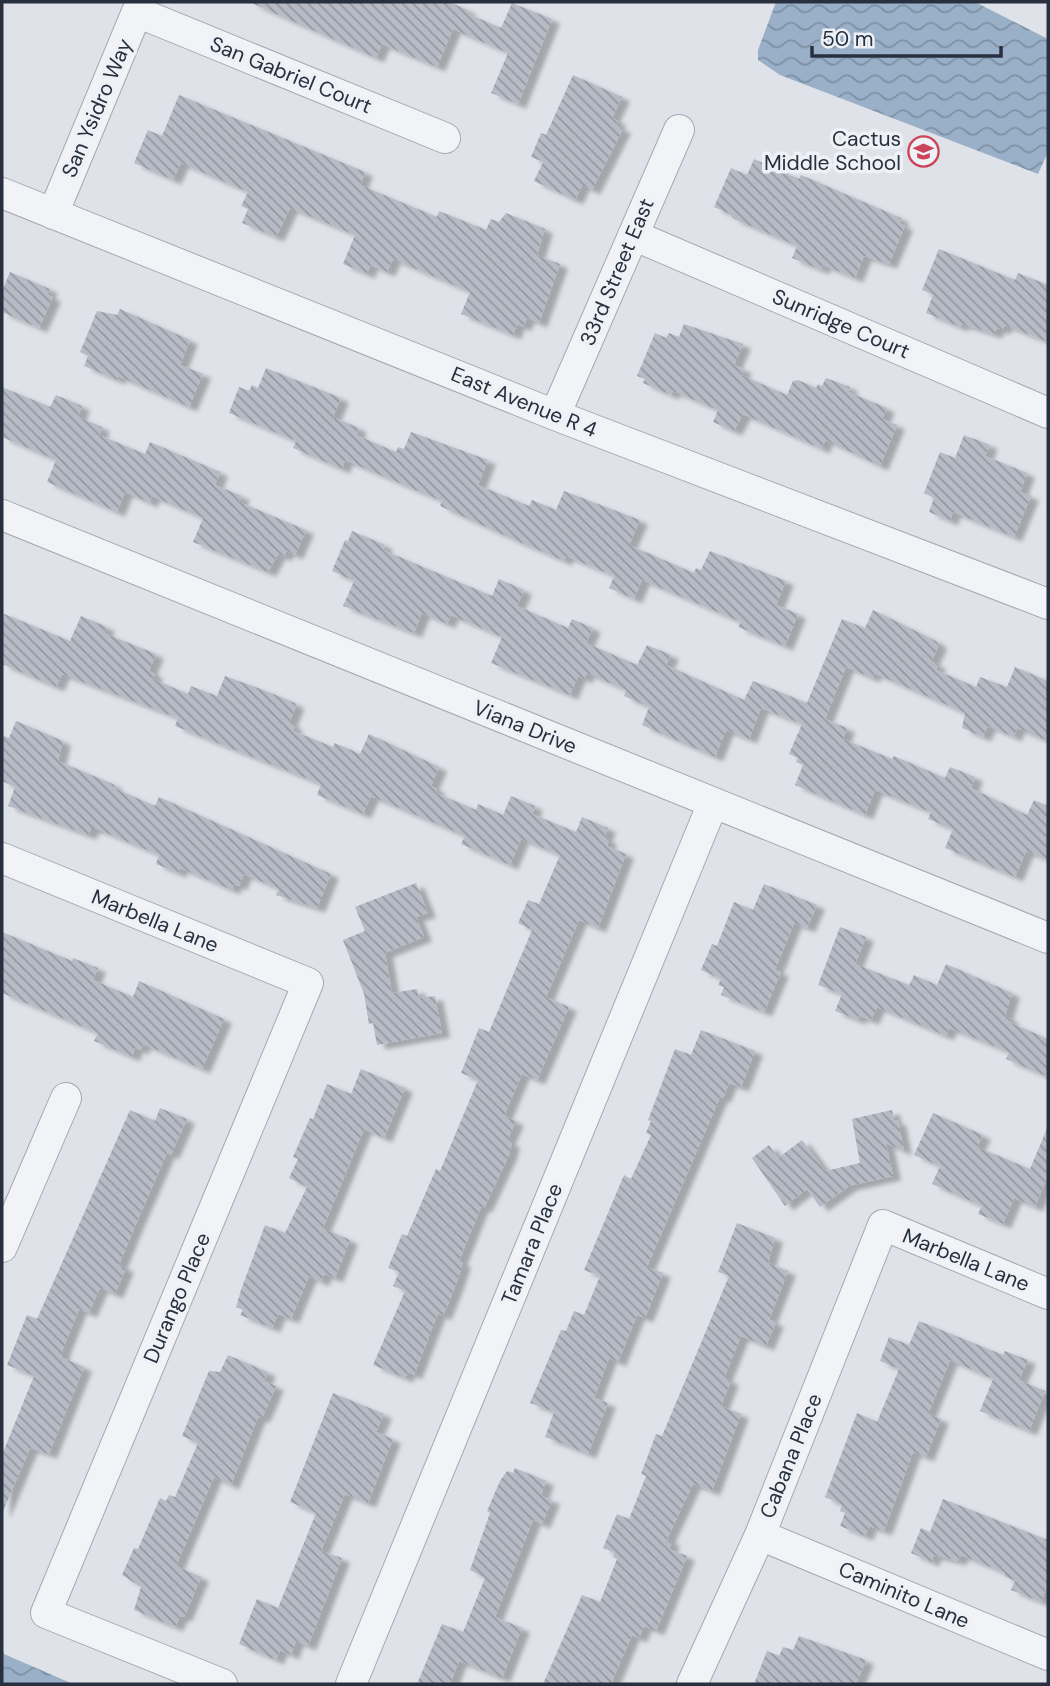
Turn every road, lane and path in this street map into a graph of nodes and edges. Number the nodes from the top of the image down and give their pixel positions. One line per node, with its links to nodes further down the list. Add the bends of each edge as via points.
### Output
1 (139, 7): 3 (street, San Gabriel Court); 5 (street, San Ysidro Way)
2 (679, 130): 6 (street, 33rd Street East)
3 (445, 138)
4 (2, 192): 5 (street, East Avenue R 4)
5 (52, 214): 8 (street, East Avenue R 4)
6 (633, 235): 7 (street, Sunridge Court); 8 (street, 33rd Street East)
7 (1048, 413)
8 (555, 415): 10 (street, East Avenue R 4)
9 (2, 515): 11 (street, Viana Drive)
10 (1048, 604)
11 (713, 803): 13 (street, Viana Drive); 22 (street, Tamara Place)
12 (2, 858): 14 (street, Marbella Lane)
13 (1048, 938)
14 (308, 983): 21 (street, Durango Place, via 47,1613)
15 (65, 1098): 17 (street)
16 (883, 1226): 18 (street, Marbella Lane); 19 (street, Cabana Place)
17 (2, 1247)
18 (1048, 1294)
19 (760, 1535): 20 (street, Caminito Lane); 23 (street, Cabana Place)
20 (1048, 1655)
21 (222, 1684)
22 (351, 1684)
23 (692, 1684)

